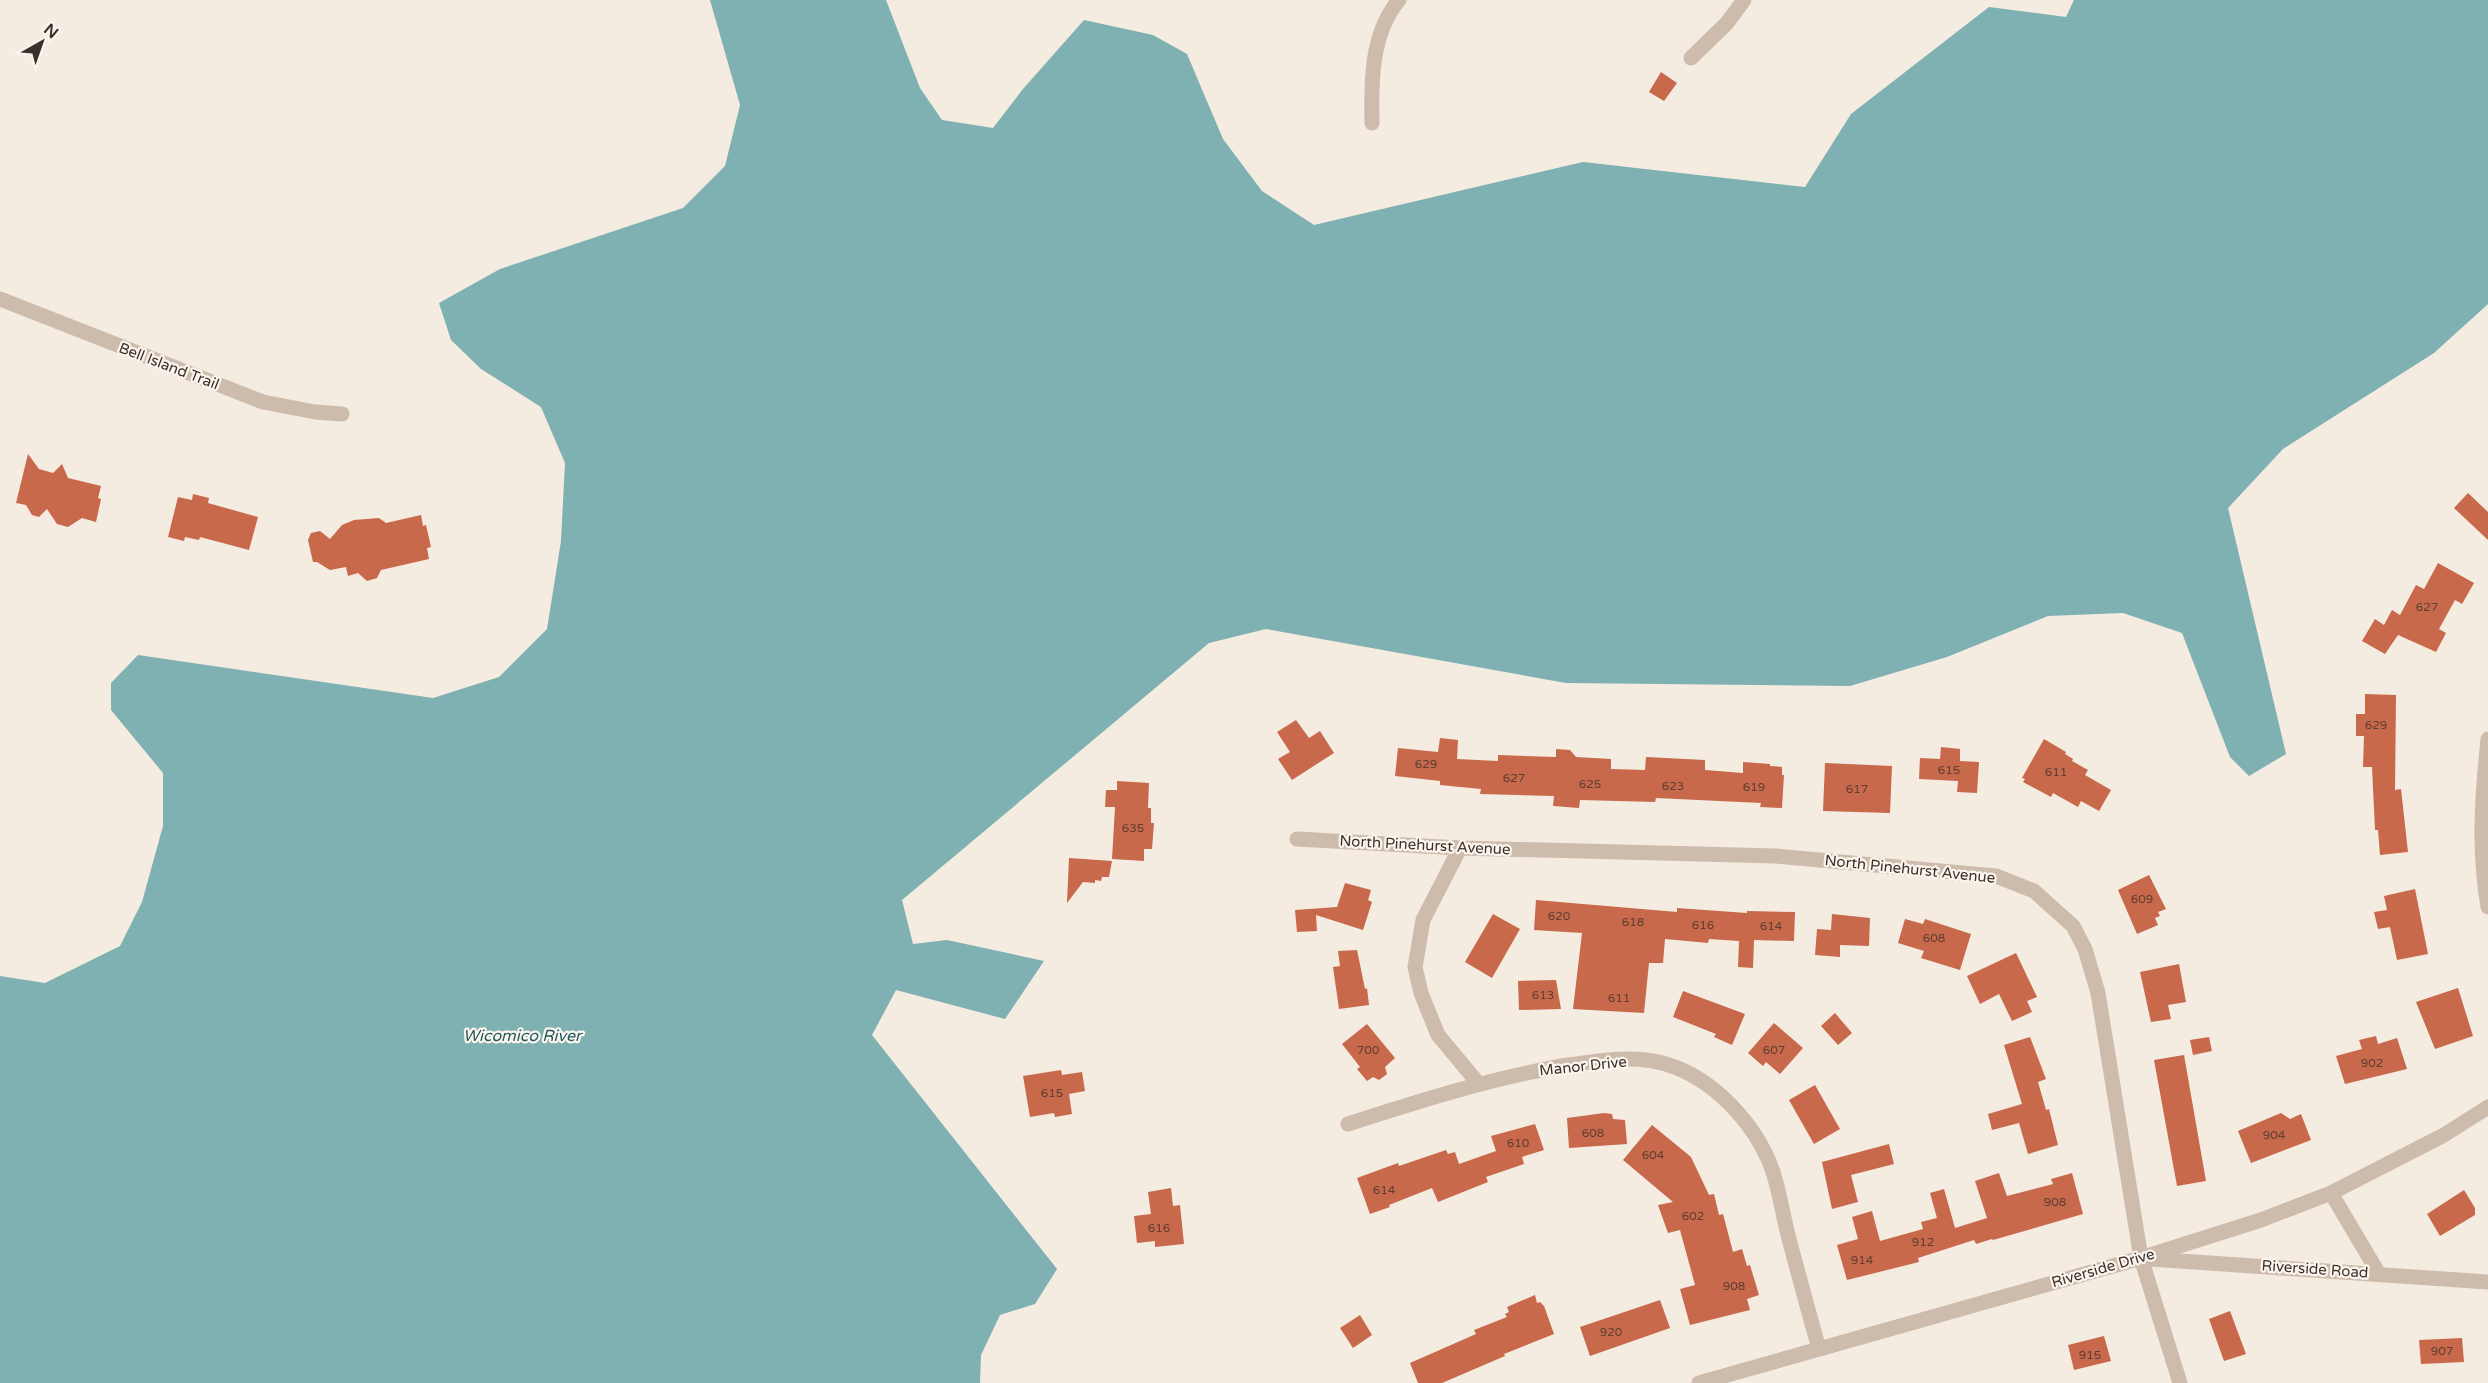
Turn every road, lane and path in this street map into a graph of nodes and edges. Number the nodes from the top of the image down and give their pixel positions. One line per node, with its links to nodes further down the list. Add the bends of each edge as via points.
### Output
1 (1399, 0): 4 (street, via 1383,31 1371,72)
2 (1744, 0): 3 (street)
3 (1691, 58)
4 (1372, 123)
5 (0, 299): 6 (street, Bell Island Trail, via 263,402)
6 (342, 414)
7 (2488, 739): 10 (street, via 2481,814)
8 (1297, 839): 9 (street, North Pinehurst Avenue)
9 (1460, 848): 11 (street, via 1423,920 1415,968 1438,1035); 15 (street, North Pinehurst Avenue, via 1776,856 1996,876 2034,891 2073,926 2085,949 2098,993)
10 (2488, 907)
11 (1478, 1083): 13 (street, Manor Drive); 18 (street, Manor Drive, via 1590,1062 1630,1059 1666,1064 1726,1099 1749,1125 1771,1168)
12 (2488, 1107): 14 (street, Riverside Drive, via 2444,1135)
13 (1348, 1124)
14 (2331, 1193): 15 (street, Riverside Drive); 16 (street)
15 (2141, 1258): 16 (street, Riverside Road); 18 (street, Riverside Drive); 20 (street, North Pinehurst Avenue)
16 (2379, 1274): 17 (street, Riverside Road)
17 (2488, 1282)
18 (1819, 1349): 19 (street, Riverside Drive)
19 (1699, 1383)
20 (2180, 1383)

